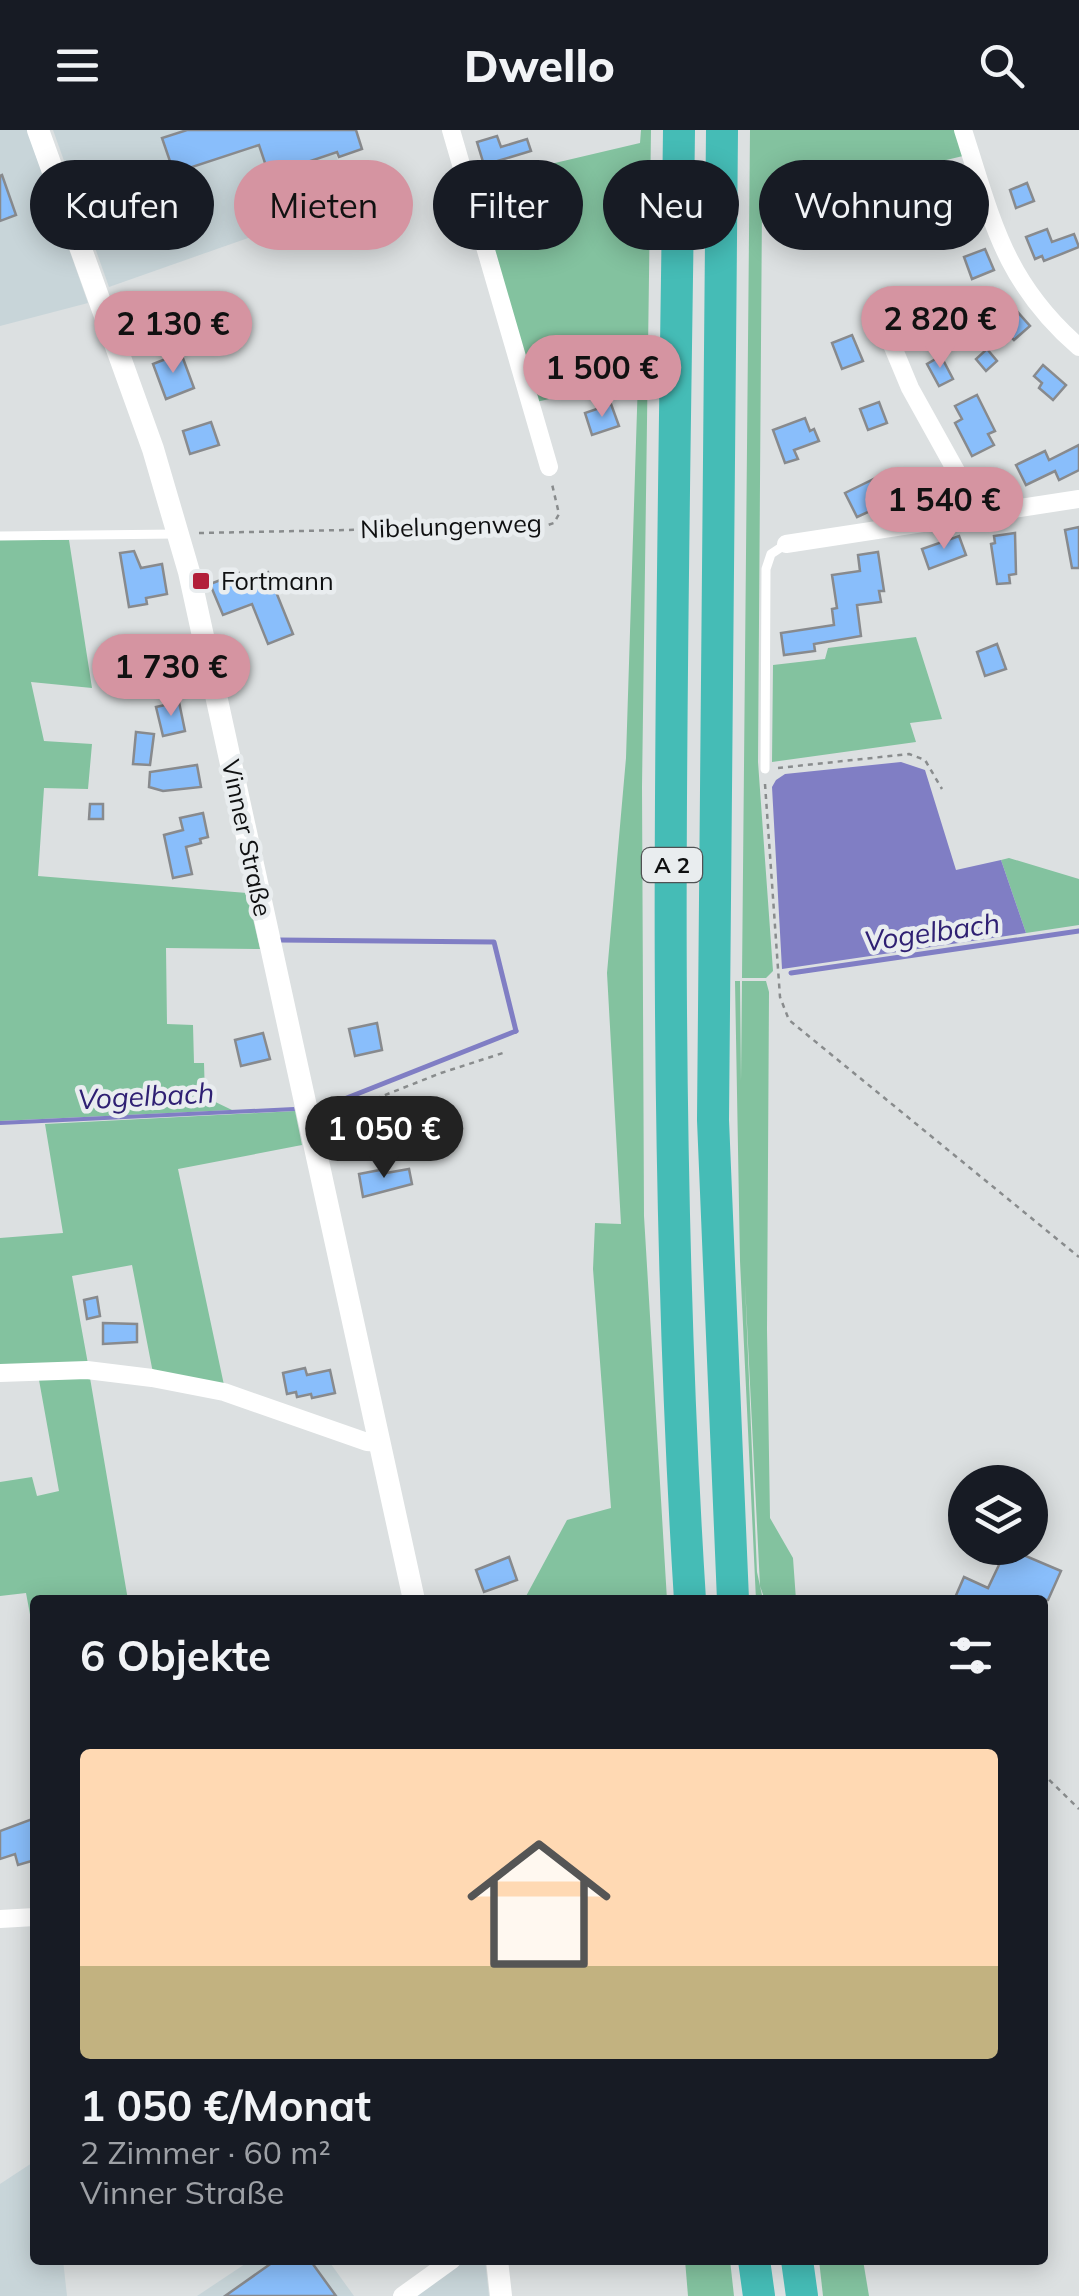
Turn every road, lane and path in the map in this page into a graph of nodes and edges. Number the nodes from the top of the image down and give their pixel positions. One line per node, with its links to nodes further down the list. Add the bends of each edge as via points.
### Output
1 (38, 130): 11 (street, Vinner Straße)
2 (451, 130): 8 (street)
3 (679, 130): 22 (highway, A 2, via 670,1040)
4 (722, 130): 23 (highway, A 2, via 713,1100)
5 (965, 131): 7 (street, via 1008,262 1033,301)
6 (890, 340): 10 (street)
7 (1079, 347)
8 (549, 468): 11 (path, Nibelungenweg, via 559,514 545,526)
9 (1079, 499): 10 (street)
10 (980, 514): 13 (street)
11 (179, 534): 12 (lane); 17 (street, Vinner Straße)
12 (0, 536)
13 (786, 544): 14 (lane, via 771,554 766,569)
14 (765, 769): 15 (path, via 908,754 925,760); 18 (path, via 780,997 789,1020)
15 (942, 789)
16 (506, 1052): 17 (path)
17 (310, 1125): 20 (street, Vinner Straße)
18 (1079, 1257)
19 (0, 1373): 20 (street, via 87,1370 152,1378 224,1392)
20 (380, 1443): 21 (street, Vinner Straße)
21 (413, 1595)
22 (690, 1595)
23 (732, 1595)
24 (1048, 1779): 25 (path)
25 (1079, 1809)
26 (30, 1917): 27 (street)
27 (0, 1919)
28 (445, 2265): 32 (street)
29 (497, 2265): 33 (street)
30 (755, 2265): 34 (highway)
31 (798, 2265): 35 (highway)
32 (402, 2296)
33 (501, 2296)
34 (758, 2296)
35 (802, 2296)

